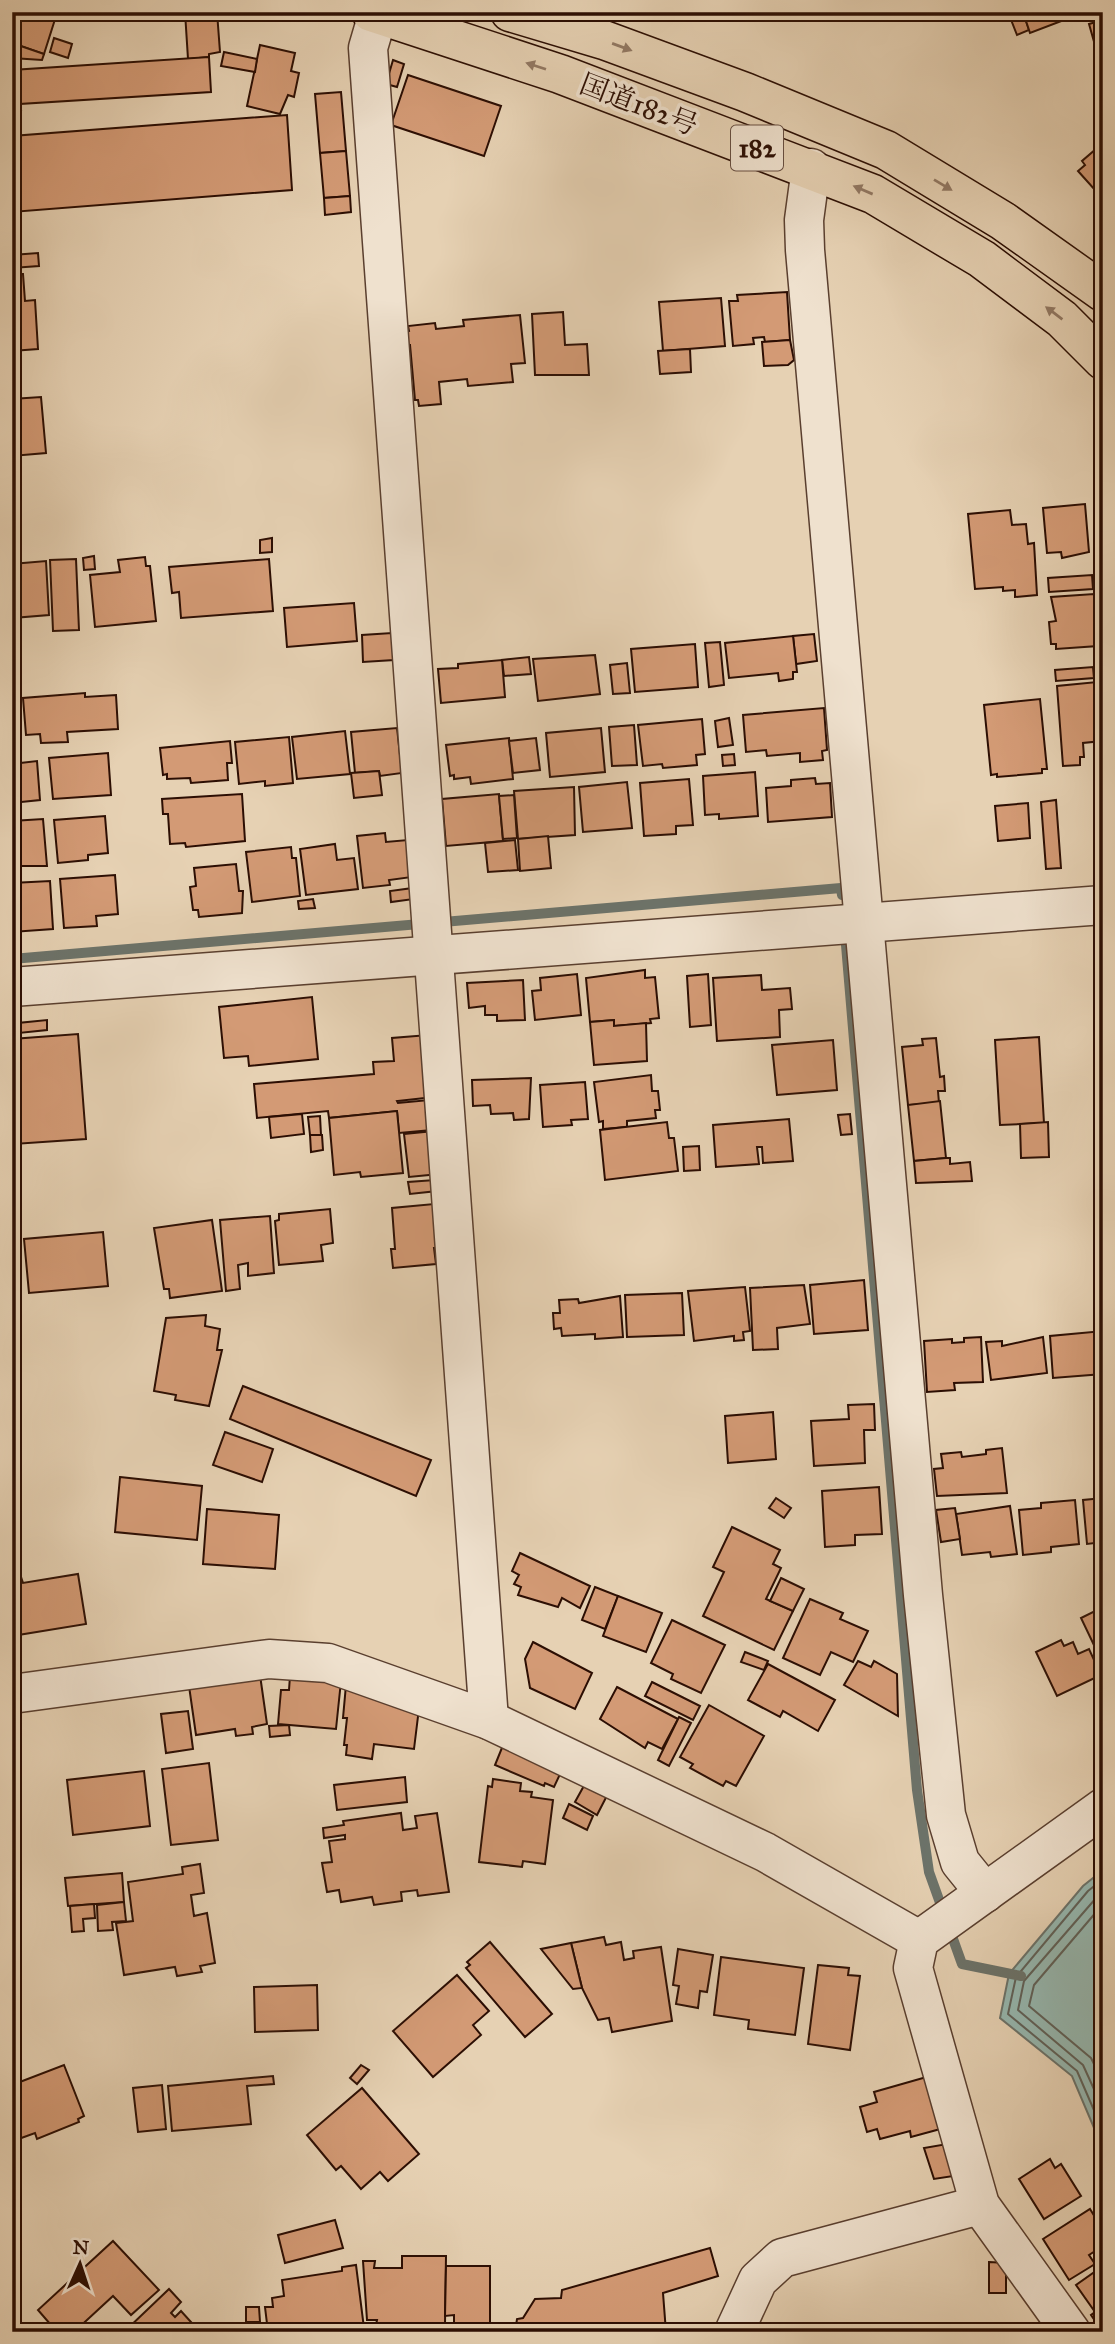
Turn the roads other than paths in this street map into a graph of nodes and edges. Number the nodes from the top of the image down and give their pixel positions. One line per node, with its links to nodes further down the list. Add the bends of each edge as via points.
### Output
1 (510, 12): 4 (highway, 国道182号 / 182, one-way to 4, via 604,40 886,150 1003,221)
2 (375, 13): 3 (highway, 国道182号 / 182, one-way to 2, via 560,74); 8 (street, via 368,48)
3 (811, 168): 5 (highway, 国道182号 / 182, one-way to 3, via 1062,319 982,259 873,194); 7 (street, via 805,250)
4 (1103, 292)
5 (1103, 360)
6 (1103, 905): 7 (street)
7 (862, 923): 8 (street); 13 (street, via 946,1815 960,1862)
8 (433, 932): 9 (street); 11 (street)
9 (12, 987)
10 (12, 1694): 11 (street, via 296,1659 328,1663)
11 (489, 1720): 14 (street, via 765,1852)
12 (1103, 1808): 13 (street)
13 (985, 1893): 14 (street)
14 (937, 1927): 15 (street, via 913,1968)
15 (980, 2205): 16 (street, via 782,2258 758,2280); 17 (street)
16 (734, 2332)
17 (1071, 2332)

